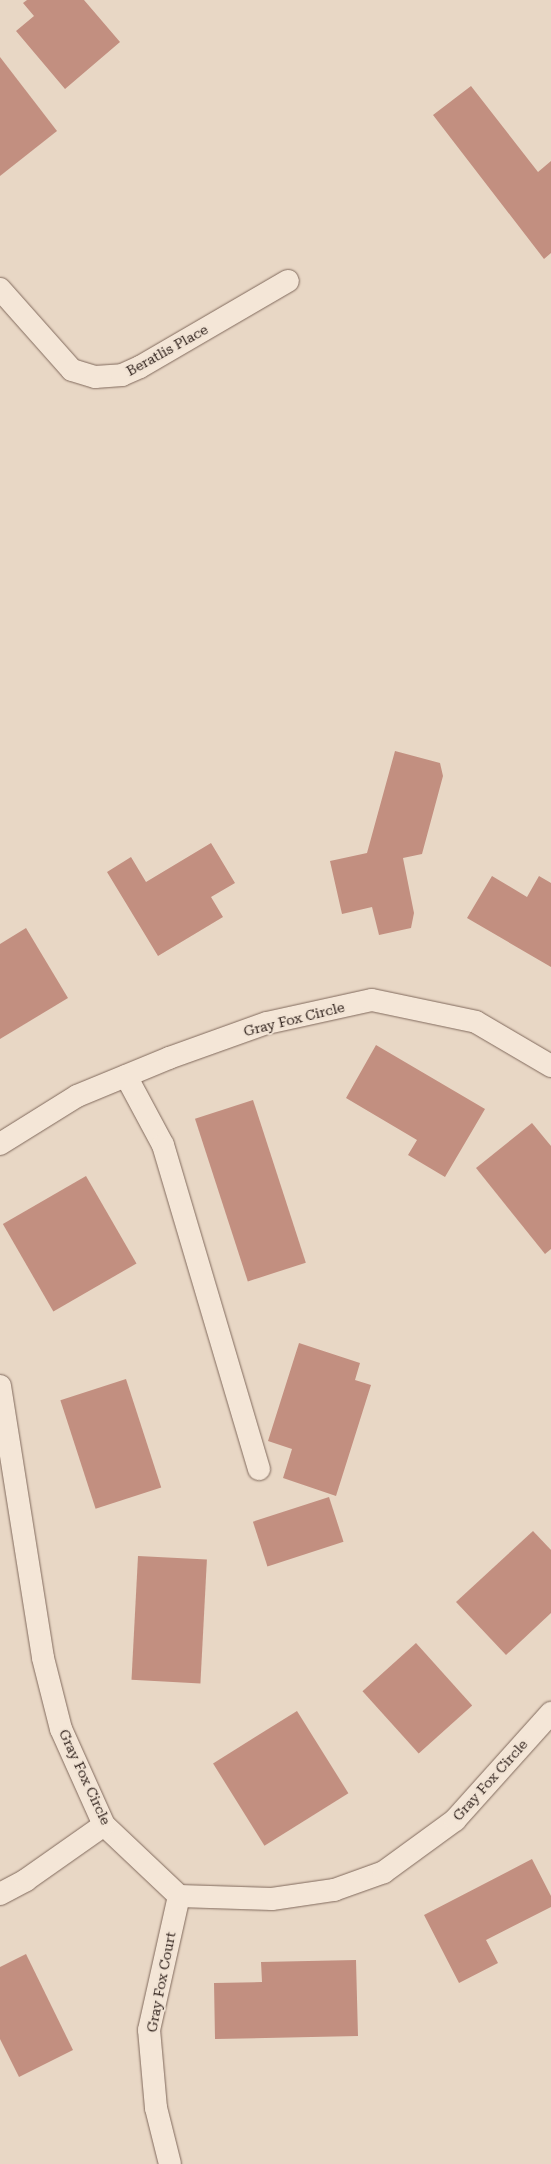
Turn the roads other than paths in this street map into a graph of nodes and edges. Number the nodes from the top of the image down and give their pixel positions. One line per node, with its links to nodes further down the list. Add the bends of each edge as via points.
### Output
1 (288, 281): 2 (street, Beratlis Place, via 140,367 122,375 95,377 72,370)
2 (0, 289)
3 (551, 1066): 4 (street, Gray Fox Circle, via 476,1022 372,1000 267,1023)
4 (126, 1076): 5 (street, Gray Fox Circle, via 77,1096); 7 (street, via 163,1145)
5 (0, 1144)
6 (0, 1386): 9 (street, Gray Fox Circle, via 43,1658 62,1729)
7 (259, 1469)
8 (551, 1713): 11 (street, Gray Fox Circle, via 455,1820 384,1872 334,1890 272,1899)
9 (104, 1825): 10 (street, via 26,1880); 11 (street, Gray Fox Circle)
10 (0, 1894)
11 (179, 1896): 12 (street, Gray Fox Court, via 149,2030 156,2108)
12 (170, 2164)

